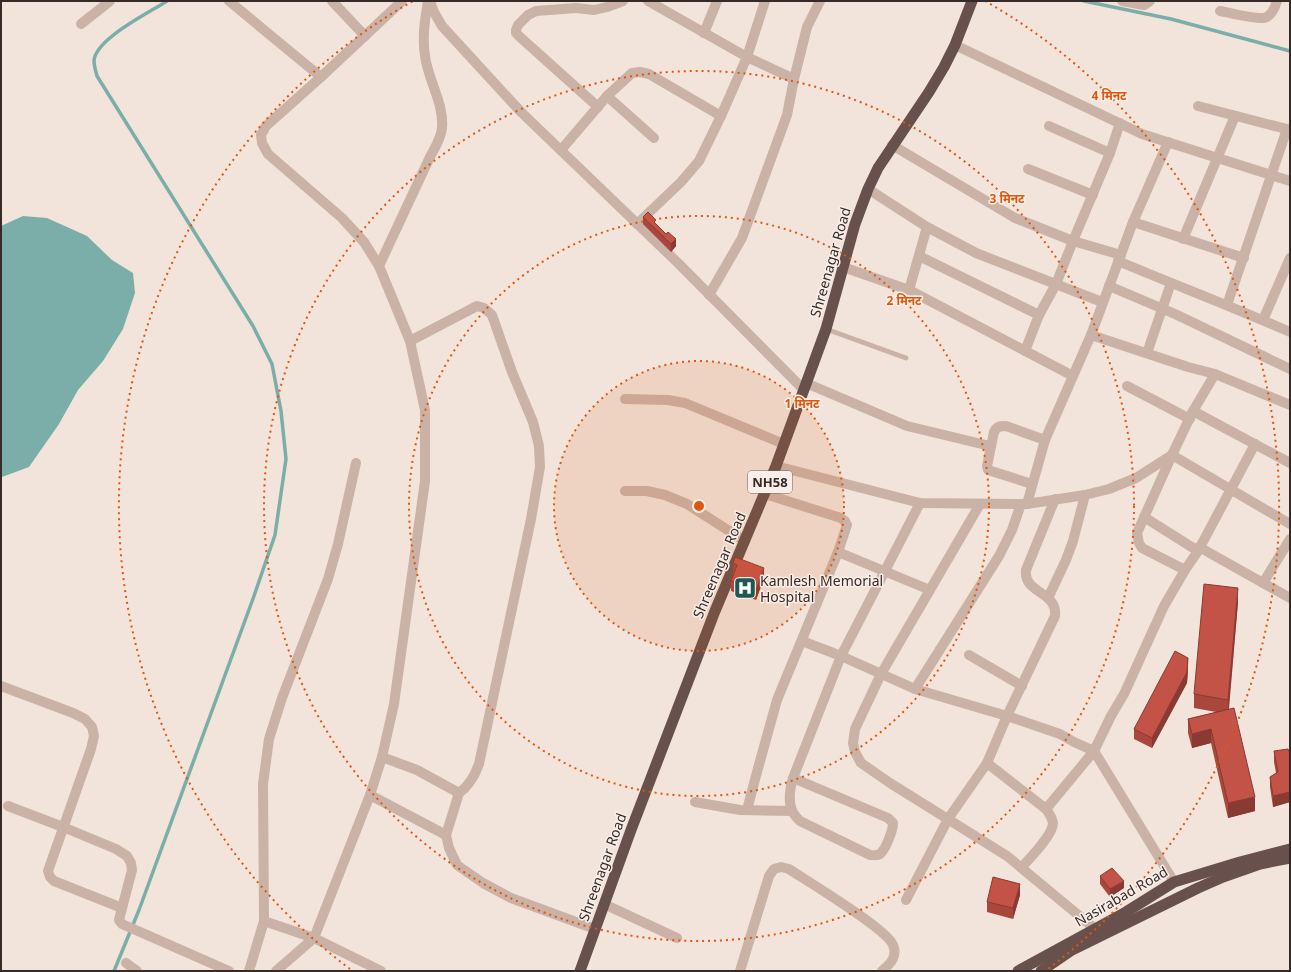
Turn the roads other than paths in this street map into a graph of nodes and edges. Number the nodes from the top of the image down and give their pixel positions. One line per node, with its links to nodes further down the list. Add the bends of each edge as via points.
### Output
1 (110, 1): 17 (street)
2 (229, 1): 22 (street)
3 (332, 1): 19 (street)
4 (402, 1): 19 (street)
5 (429, 1): 35 (street, via 442,26 521,112); 52 (street, via 424,27 425,57 442,115 442,129)
6 (623, 1): 15 (street, via 594,10)
7 (648, 1): 18 (street)
8 (717, 1): 18 (street)
9 (765, 1): 21 (street)
10 (820, 1): 23 (street, via 807,27)
11 (972, 1): 20 (highway, Shreenagar Road / NH58)
12 (1122, 1): 13 (street, via 1144,5)
13 (1150, 1)
14 (1277, 1): 16 (street, via 1271,14 1264,18)
15 (578, 5): 26 (street, via 528,15 518,25 516,33)
16 (1220, 10)
17 (81, 24)
18 (704, 33): 21 (street)
19 (365, 36): 22 (street)
20 (955, 45): 29 (street); 34 (highway, Shreenagar Road / NH58, via 930,92)
21 (747, 57): 23 (street); 27 (street)
22 (321, 77): 52 (street, via 266,126 261,135 262,143 268,154 342,218 364,242)
23 (794, 79): 58 (street, via 787,115 742,238)
24 (607, 96): 26 (street); 27 (street, via 632,73 640,72 649,74); 32 (street)
25 (1198, 106): 28 (street)
26 (598, 107): 35 (street)
27 (721, 116): 44 (street, via 699,161)
28 (1235, 116): 31 (street); 37 (street)
29 (1120, 123): 33 (street, via 1142,134); 36 (street)
30 (1049, 126): 36 (street)
31 (1288, 130): 39 (street)
32 (654, 138)
33 (1168, 142): 37 (street); 43 (street)
34 (892, 145): 41 (highway, Shreenagar Road / NH58); 47 (street, via 1015,218)
35 (561, 150): 44 (street)
36 (1110, 153): 42 (street)
37 (1218, 158): 39 (street); 46 (street)
38 (1028, 169): 42 (street)
39 (1271, 175): 40 (street); 50 (street)
40 (1290, 181)
41 (868, 189): 45 (street); 53 (highway, Shreenagar Road / NH58)
42 (1093, 195): 47 (street)
43 (1133, 222): 46 (street); 49 (street)
44 (638, 224): 58 (street)
45 (927, 227): 48 (street); 55 (street, via 976,254)
46 (1183, 239): 50 (street)
47 (1073, 241): 49 (street); 55 (street)
48 (919, 256): 57 (street); 62 (street)
49 (1119, 258): 54 (street); 56 (street)
50 (1244, 258): 60 (street)
51 (1290, 258): 63 (street)
52 (379, 266): 67 (street)
53 (843, 267): 57 (street); 64 (highway, Shreenagar Road / NH58)
54 (1171, 283): 60 (street); 61 (street)
55 (1056, 284): 59 (street); 62 (street)
56 (1109, 286): 59 (street); 61 (street)
57 (909, 290): 68 (street)
58 (709, 294): 75 (street)
59 (1102, 302): 66 (street)
60 (1227, 305): 63 (street)
61 (1162, 309): 69 (street); 71 (street)
62 (1039, 315): 68 (street)
63 (1263, 320): 65 (street)
64 (826, 329): 70 (lane); 75 (highway, Shreenagar Road / NH58)
65 (1290, 332)
66 (1091, 335): 69 (street); 73 (street)
67 (410, 341): 117 (street, via 425,410 425,481 394,704); 120 (street, via 477,306 484,308 492,315 533,422 539,446 540,467 531,519 479,764 475,774)
68 (1025, 351): 73 (street)
69 (1147, 353): 72 (street)
70 (906, 358)
71 (1290, 369)
72 (1215, 374): 77 (street); 78 (street)
73 (1073, 376): 79 (street)
74 (1127, 386): 78 (street)
75 (805, 387): 80 (highway, Shreenagar Road / NH58); 82 (street, via 907,426)
76 (625, 399): 80 (street, via 685,403)
77 (1290, 405)
78 (1191, 415): 81 (street); 83 (street)
79 (1045, 440): 82 (street, via 1000,426 996,428); 87 (street)
80 (784, 444): 86 (highway, Shreenagar Road / NH58)
81 (1255, 444): 85 (street); 88 (street)
82 (990, 446): 87 (street, via 988,470)
83 (1172, 455): 88 (street); 91 (street, via 1136,478 1110,489); 96 (street)
84 (356, 463): 137 (street, via 328,579 269,739 263,784)
85 (1290, 463)
86 (776, 466): 90 (highway, Shreenagar Road / NH58); 93 (street)
87 (1032, 484): 95 (street)
88 (1230, 489): 97 (street); 100 (street)
89 (625, 491): 99 (street, via 647,491 687,504)
90 (765, 494): 99 (highway, Shreenagar Road / NH58); 101 (street, via 845,521 847,526)
91 (1085, 495): 92 (street); 106 (street, via 1066,560)
92 (1055, 499): 95 (street); 106 (street, via 1025,577)
93 (920, 503): 94 (street); 103 (street)
94 (980, 504): 95 (street); 105 (street)
95 (1024, 504): 114 (street, via 998,556)
96 (1144, 517): 100 (street); 102 (street, via 1137,533 1142,548)
97 (1290, 524)
98 (1290, 539): 104 (street)
99 (745, 542): 135 (highway, Shreenagar Road / NH58, via 715,611)
100 (1199, 549): 102 (street); 104 (street)
101 (838, 552): 103 (street); 108 (street)
102 (1185, 570): 116 (street, via 1164,606 1124,694)
103 (885, 571): 105 (street); 110 (street)
104 (1263, 583): 107 (street)
105 (930, 590): 111 (street)
106 (1048, 598): 113 (street, via 1056,609 1055,616)
107 (1290, 598)
108 (802, 641): 110 (street); 125 (street, via 777,700)
109 (969, 655): 113 (street)
110 (841, 656): 111 (street); 119 (street)
111 (881, 674): 114 (street); 127 (street, via 855,729 854,752 861,763)
112 (1, 686): 128 (street, via 73,713 92,727 94,736 91,749)
113 (1022, 686): 115 (street)
114 (915, 689): 115 (street)
115 (1007, 716): 116 (street, via 1060,734); 118 (street)
116 (1094, 751): 124 (street); 133 (street)
117 (382, 757): 120 (street, via 417,770); 121 (street)
118 (987, 763): 124 (street); 127 (street)
119 (794, 778): 126 (street, via 790,786); 126 (street, via 888,818 893,823 893,828 882,853 870,855 800,821)
120 (459, 793): 129 (street)
121 (370, 795): 129 (street); 140 (street)
122 (695, 802): 125 (street)
123 (8, 806): 128 (street)
124 (1046, 809): 132 (street, via 1053,824 1051,832)
125 (747, 810): 126 (street)
126 (792, 811)
127 (948, 819): 132 (street); 134 (street)
128 (63, 827): 136 (street, via 128,856 132,870); 136 (street, via 50,863 50,877 54,881)
129 (446, 835): 139 (street, via 457,865 482,883 511,898)
130 (1290, 848): 133 (highway, Nasirabad Road)
131 (1290, 858): 152 (highway, Nasirabad Road, via 1260,864 1198,888 1072,950)
132 (1022, 867): 138 (street)
133 (1174, 882): 138 (highway, Nasirabad Road, via 1126,912)
134 (906, 900)
135 (604, 904): 139 (highway, Shreenagar Road / NH58); 141 (street)
136 (122, 908): 144 (street, via 119,920 122,924)
137 (264, 921): 140 (street); 145 (street)
138 (1094, 928): 151 (highway, Nasirabad Road)
139 (595, 929): 148 (highway, Shreenagar Road / NH58)
140 (314, 938): 146 (street); 147 (street)
141 (677, 938)
142 (126, 963): 143 (street)
143 (137, 971)
144 (229, 971)
145 (249, 971)
146 (276, 971)
147 (381, 971)
148 (580, 971)
149 (740, 971): 150 (street, via 769,876 774,869 781,868 788,869 875,926 891,942 895,954 893,962)
150 (882, 971)
151 (1018, 971)
152 (1041, 971)

